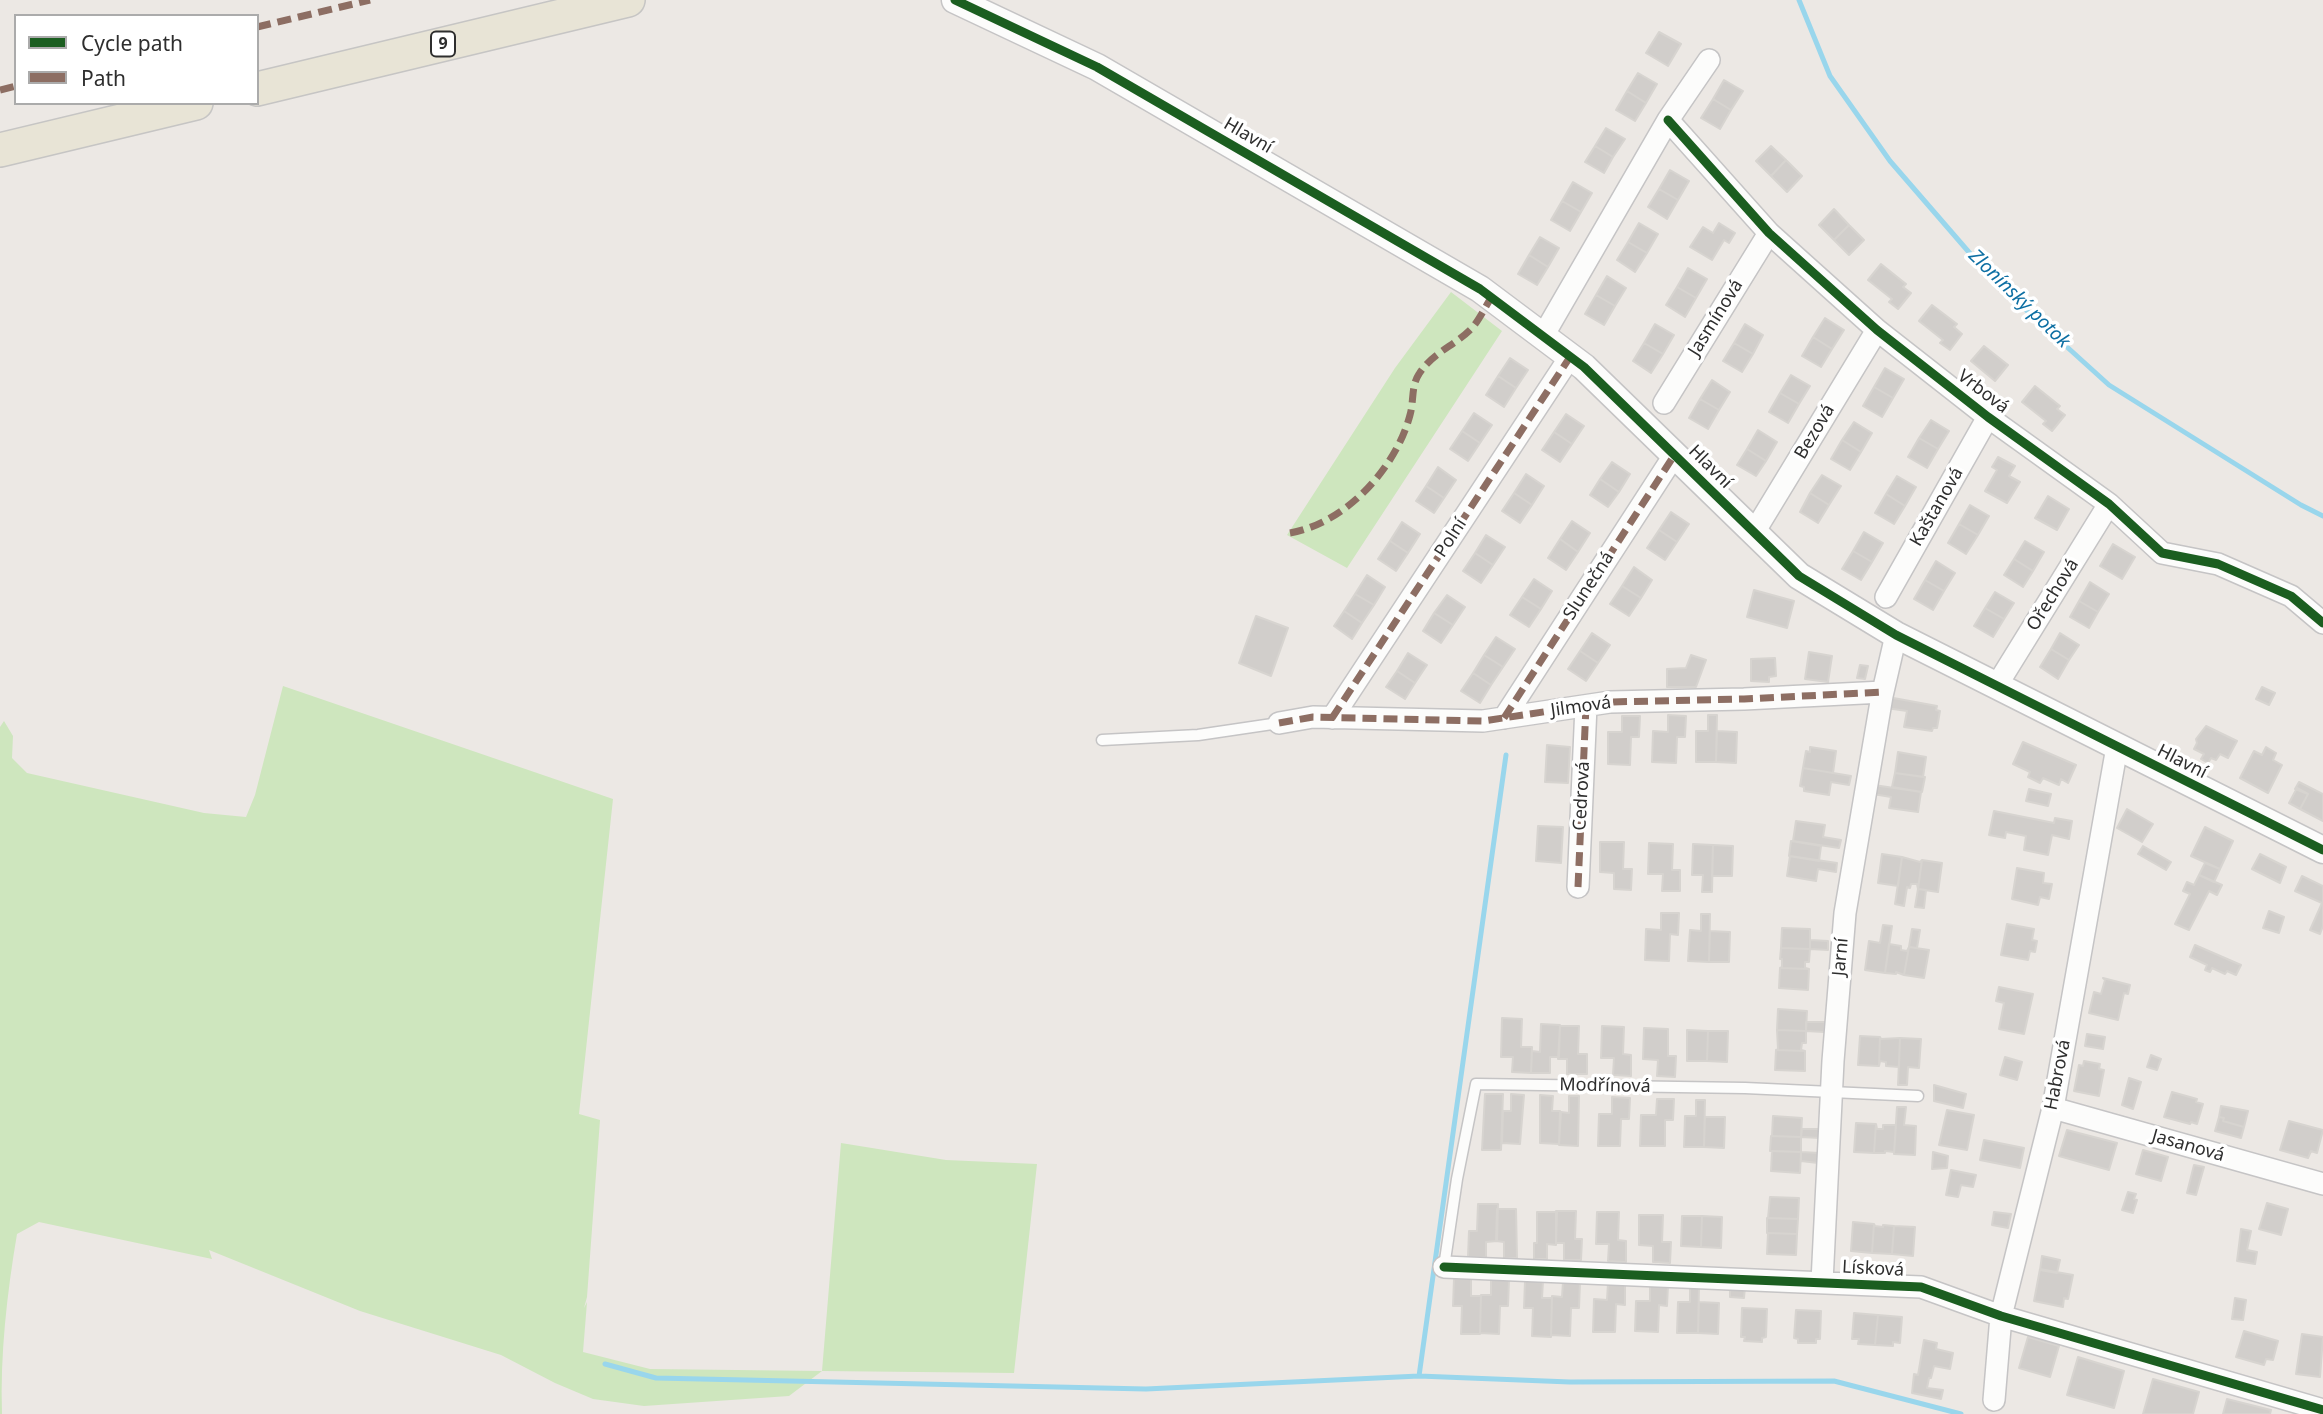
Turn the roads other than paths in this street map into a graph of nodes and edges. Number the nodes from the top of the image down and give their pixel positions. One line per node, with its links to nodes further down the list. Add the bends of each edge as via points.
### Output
1 (628, 0): 4 (main road, 9)
2 (955, 0): 10 (street, Hlavní, via 1097,67 1480,289)
3 (1709, 60): 6 (street)
4 (259, 89)
5 (188, 105): 7 (main road)
6 (1668, 120): 8 (street, Vrbová); 10 (street)
7 (0, 150)
8 (1769, 233): 9 (street, Vrbová); 12 (street, Jasmínová)
9 (1877, 330): 13 (street, Vrbová); 16 (street, Bezová)
10 (1543, 336): 11 (street, Hlavní)
11 (1570, 357): 14 (street, Hlavní); 23 (street, Polní)
12 (1664, 403)
13 (1988, 417): 15 (street, Vrbová); 17 (street, Kaštanová)
14 (1675, 454): 16 (street, Hlavní); 24 (street, Slunečná)
15 (2109, 504): 18 (street, Vrbová, via 2162,553 2218,564 2291,596); 20 (street, Ořechová)
16 (1753, 534): 19 (street, Hlavní, via 1798,576)
17 (1886, 597)
18 (2323, 623)
19 (1896, 635): 20 (street, Hlavní); 21 (street, Jarní)
20 (1997, 685): 27 (street, Hlavní)
21 (1883, 692): 22 (street, Jilmová); 30 (street, Jarní, via 1845,913)
22 (1586, 706): 24 (street, Jilmová); 29 (street, Cedrová)
23 (1332, 718): 24 (street, Jilmová); 25 (street, Jilmová)
24 (1504, 718)
25 (1279, 723): 26 (lane, via 1198,735)
26 (1102, 740)
27 (2117, 747): 28 (street, Hlavní); 32 (street, Habrová)
28 (2323, 850)
29 (1578, 887)
30 (1832, 1092): 31 (lane, Modřínová); 34 (lane, Modřínová, via 1476,1084); 35 (street, Jarní)
31 (1918, 1096)
32 (2053, 1108): 33 (street, Jasanová); 36 (street, Habrová)
33 (2323, 1184)
34 (1444, 1267): 35 (street, Lísková)
35 (1822, 1282): 36 (street, Lísková, via 1921,1287)
36 (2001, 1316): 37 (street, Habrová); 38 (street, Lísková)
37 (1994, 1400)
38 (2323, 1410)

